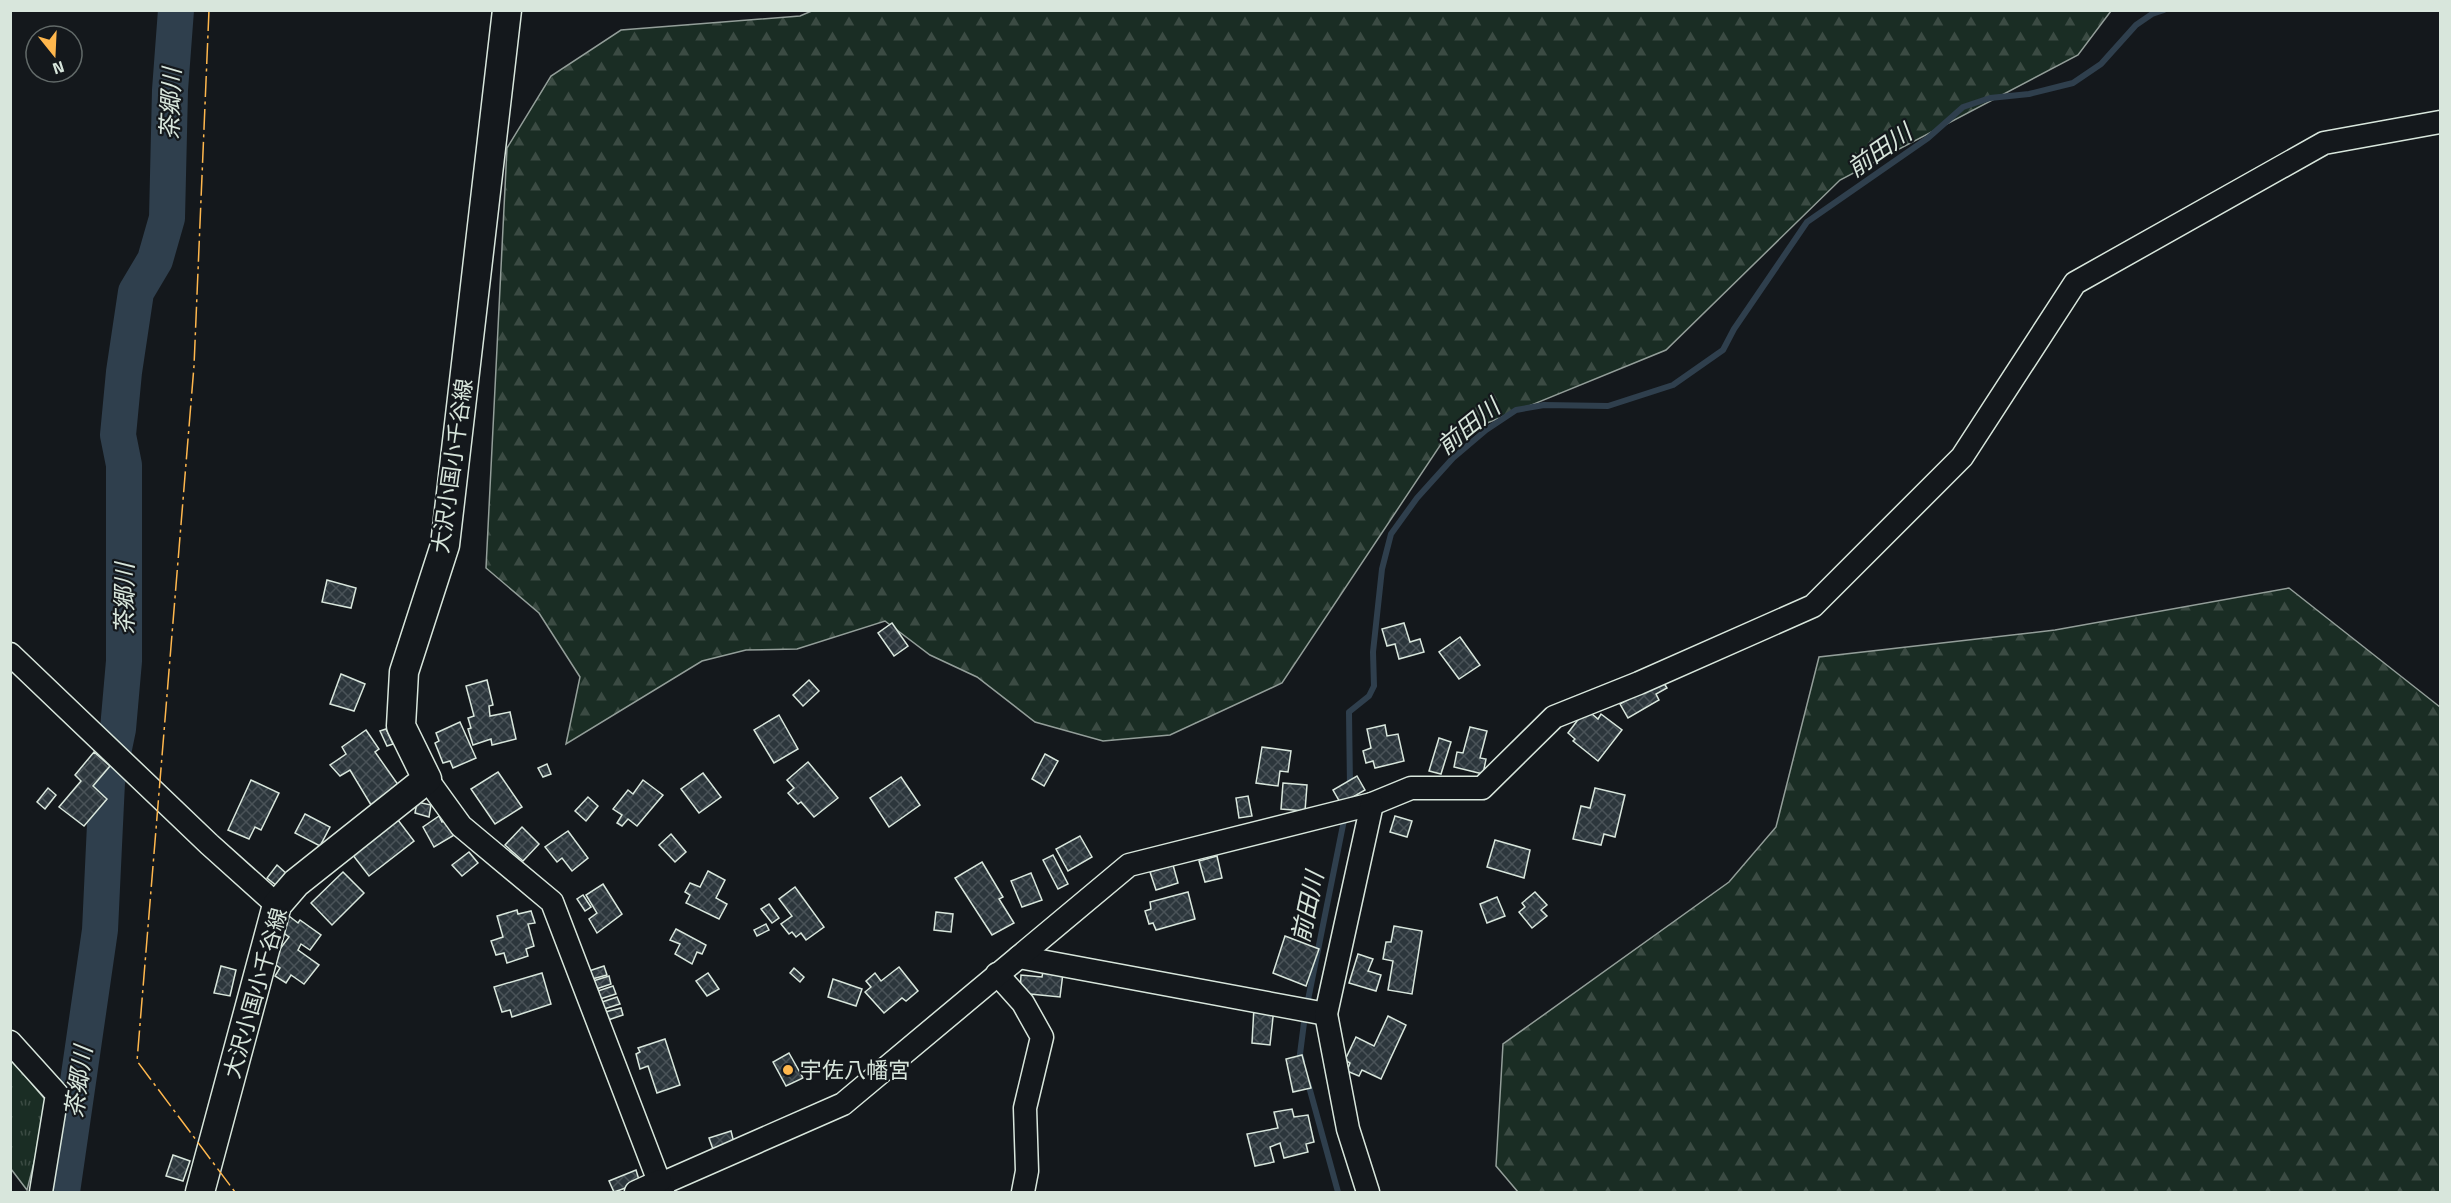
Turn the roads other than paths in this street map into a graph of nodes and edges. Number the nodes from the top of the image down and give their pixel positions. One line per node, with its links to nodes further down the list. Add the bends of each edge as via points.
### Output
1 (507, 10): 4 (main road, 大沢小国小千谷線, via 445,545 404,672 401,726)
2 (2440, 122): 5 (street, via 2325,143 2074,283 1962,457 1813,606 1554,717 1482,788 1411,788)
3 (10, 654): 6 (street)
4 (427, 779): 6 (main road, 大沢小国小千谷線, via 296,883); 11 (street, via 461,826 552,902)
5 (1372, 804): 7 (street, via 1128,865); 9 (street)
6 (278, 905): 13 (main road, 大沢小国小千谷線)
7 (1019, 957): 8 (street); 9 (street)
8 (997, 974): 11 (street, via 843,1104); 15 (street, via 1023,1003 1042,1037 1025,1108 1028,1171)
9 (1326, 1014): 16 (street, via 1348,1129)
10 (10, 1042): 12 (street, via 57,1094)
11 (661, 1186): 14 (street)
12 (41, 1192)
13 (200, 1192)
14 (636, 1192)
15 (1023, 1192)
16 (1368, 1192)

